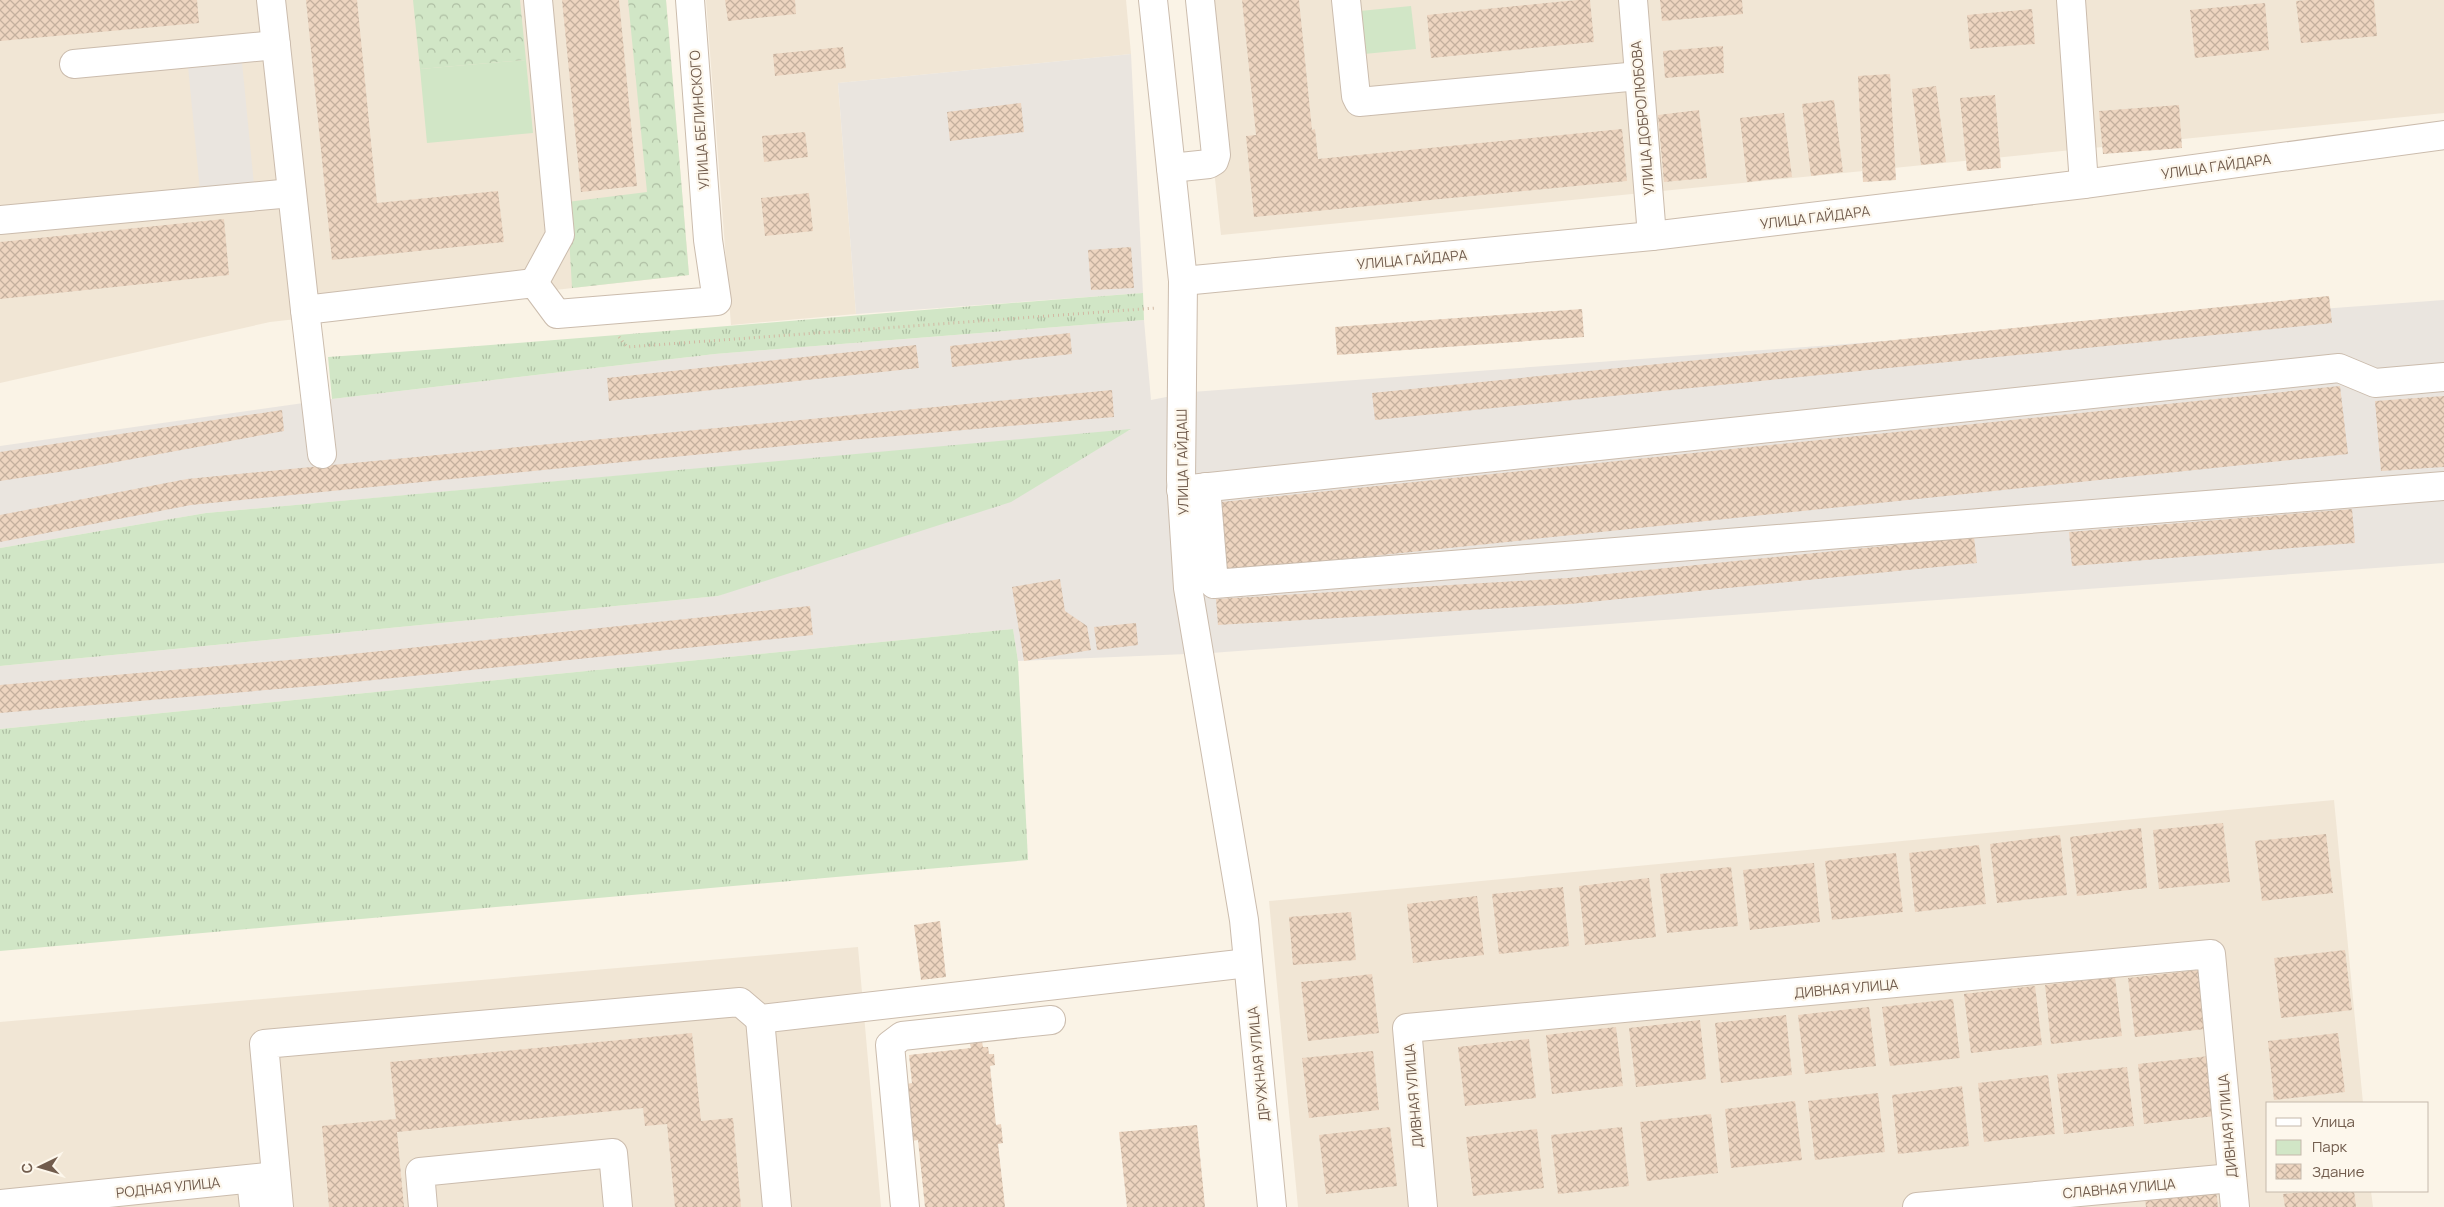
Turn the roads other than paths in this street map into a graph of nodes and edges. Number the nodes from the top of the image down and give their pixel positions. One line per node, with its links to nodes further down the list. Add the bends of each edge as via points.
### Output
1 (271, 0): 9 (street)
2 (538, 0): 18 (street, via 560,235)
3 (690, 0): 18 (street, УЛИЦА БЕЛИНСКОГО, via 708,240 717,301 557,314)
4 (1153, 0): 13 (street, УЛИЦА ГАЙДАШ)
5 (1200, 0): 13 (street, via 1216,156 1209,164)
6 (1346, 0): 11 (street, via 1359,102)
7 (1633, 0): 11 (street, УЛИЦА ДОБРОЛЮБОВА)
8 (2071, 0): 14 (street)
9 (276, 45): 10 (street); 15 (street)
10 (74, 64)
11 (1639, 76): 17 (street, УЛИЦА ДОБРОЛЮБОВА)
12 (2444, 135): 14 (street, УЛИЦА ГАЙДАРА)
13 (1171, 168): 19 (street, УЛИЦА ГАЙДАШ)
14 (2084, 184): 17 (street, УЛИЦА ГАЙДАРА)
15 (292, 193): 16 (street); 20 (street)
16 (0, 220)
17 (1652, 236): 19 (street, УЛИЦА ГАЙДАРА)
18 (534, 283): 20 (street)
19 (1183, 293): 24 (street, УЛИЦА ГАЙДАШ)
20 (306, 310): 22 (street)
21 (2444, 377): 24 (street, via 2375,383 2339,368)
22 (322, 454)
23 (2444, 486): 24 (street, via 1214,584)
24 (1193, 488): 25 (street, УЛИЦА ГАЙДАШ, via 1188,588)
25 (1244, 920): 26 (street, ДРУЖНАЯ УЛИЦА)
26 (1248, 963): 27 (street); 38 (street, ДРУЖНАЯ УЛИЦА)
27 (760, 1019): 29 (street, via 740,1002 264,1044); 36 (street)
28 (1051, 1020): 37 (street, via 902,1036 890,1045)
29 (264, 1177): 31 (street, РОДНАЯ УЛИЦА); 32 (street); 33 (street)
30 (2232, 1178): 39 (street, ДИВНАЯ УЛИЦА, via 2211,954 1406,1028); 40 (street, СЛАВНАЯ УЛИЦА); 41 (street, ДИВНАЯ УЛИЦА)
31 (0, 1204)
32 (254, 1207)
33 (279, 1207)
34 (423, 1207): 35 (street, via 420,1172 613,1153)
35 (618, 1207)
36 (777, 1207)
37 (905, 1207)
38 (1272, 1207)
39 (1423, 1207)
40 (1917, 1207)
41 (2235, 1207)

